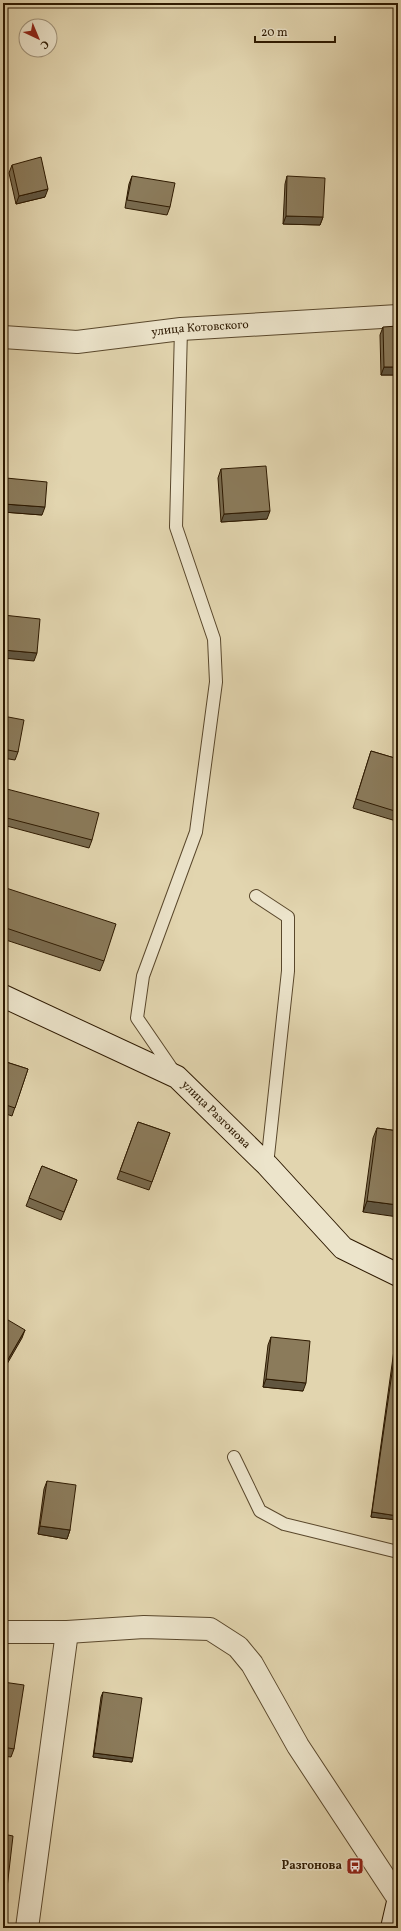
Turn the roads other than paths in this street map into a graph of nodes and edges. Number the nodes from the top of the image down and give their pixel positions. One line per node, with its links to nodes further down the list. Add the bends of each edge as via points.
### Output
1 (398, 316): 2 (street, улица Котовского)
2 (181, 329): 3 (street, улица Котовского, via 77,342); 6 (lane, via 176,527 214,639 216,682 196,832 143,976 137,1018)
3 (3, 337)
4 (256, 896): 7 (lane, via 288,918 288,971)
5 (3, 996): 6 (street, улица Разгонова)
6 (177, 1077): 7 (street, улица Разгонова)
7 (267, 1165): 8 (street, улица Разгонова, via 343,1248)
8 (398, 1275)
9 (234, 1457): 10 (lane, via 260,1510 284,1524)
10 (398, 1552)
11 (3, 1632): 12 (street)
12 (67, 1632): 13 (street, via 144,1627 210,1629 238,1647 252,1664 298,1746); 15 (street)
13 (398, 1898)
14 (398, 1902): 16 (street)
15 (27, 1928)
16 (392, 1928)

